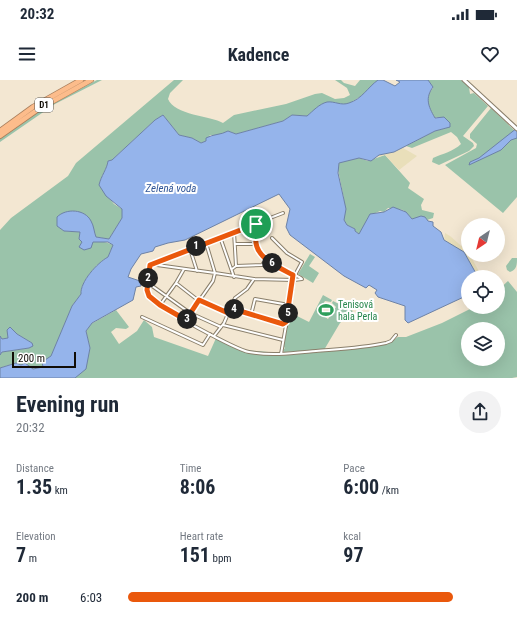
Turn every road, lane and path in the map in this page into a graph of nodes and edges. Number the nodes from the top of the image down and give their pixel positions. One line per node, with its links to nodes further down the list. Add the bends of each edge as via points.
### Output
1 (81, 80): 5 (highway, D1, via 33,107)
2 (91, 80): 6 (highway, D1, via 37,110)
3 (464, 80): 4 (main road)
4 (517, 129)
5 (0, 131)
6 (0, 136)
7 (283, 213): 8 (street)
8 (256, 224): 9 (street); 14 (street)
9 (234, 232): 10 (street); 13 (street)
10 (220, 237): 12 (street); 22 (street)
11 (272, 238): 25 (street, via 287,253 302,262)
12 (206, 242): 15 (street); 24 (street)
13 (235, 244): 14 (street); 20 (street)
14 (256, 244): 16 (street)
15 (190, 249): 17 (street); 23 (street)
16 (266, 259): 20 (street, via 262,265); 25 (street)
17 (156, 261): 18 (street); 19 (street)
18 (151, 264): 19 (street); 29 (street, via 148,269)
19 (158, 265): 21 (street)
20 (236, 266): 22 (street)
21 (184, 269): 23 (street); 30 (street)
22 (232, 269): 26 (street)
23 (197, 271): 24 (street)
24 (215, 273): 26 (street); 32 (street, via 213,281)
25 (294, 275): 28 (street); 28 (street, via 302,279)
26 (234, 277): 27 (street)
27 (254, 279): 28 (street); 35 (street, via 247,289 236,297)
28 (293, 280): 34 (street)
29 (148, 283): 31 (street); 33 (street, via 147,294)
30 (176, 283): 31 (street); 32 (street)
31 (166, 296): 33 (street); 36 (street)
32 (199, 300): 36 (street); 37 (street)
33 (160, 305): 40 (street)
34 (289, 305): 38 (street, via 255,299); 41 (street)
35 (230, 308): 37 (street); 38 (street)
36 (190, 313): 40 (street); 43 (street)
37 (228, 313): 43 (street)
38 (251, 315): 42 (street)
39 (142, 317): 45 (street, via 203,345)
40 (186, 320): 45 (street)
41 (286, 322): 42 (street); 44 (street)
42 (283, 324): 44 (street)
43 (222, 326): 47 (street); 48 (street)
44 (286, 327): 48 (street)
45 (210, 334): 47 (street)
46 (396, 335): 49 (street, via 390,341 343,350)
47 (214, 336): 49 (street, via 243,350)
48 (283, 340): 49 (street)
49 (281, 354)

